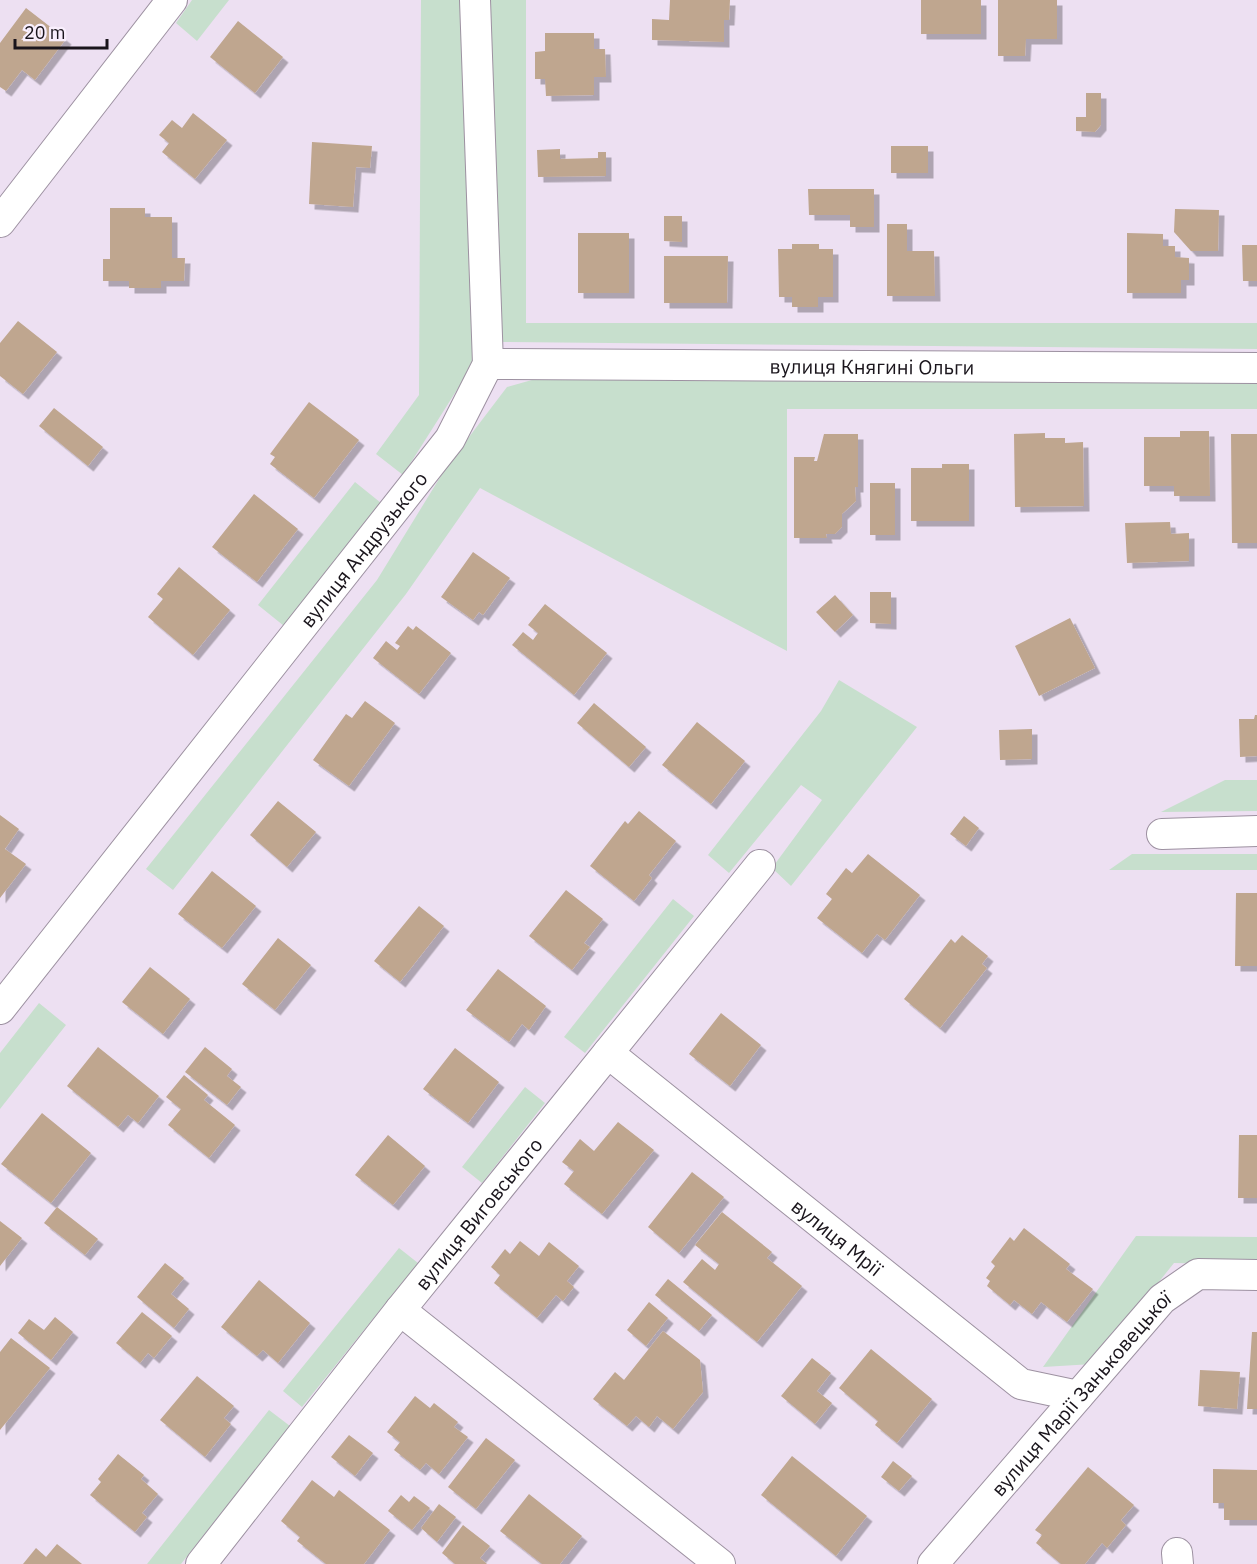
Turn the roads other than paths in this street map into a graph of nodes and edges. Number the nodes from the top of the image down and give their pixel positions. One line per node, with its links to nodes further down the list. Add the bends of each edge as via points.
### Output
1 (172, 0): 3 (street)
2 (475, 0): 4 (street, вулиця Андрузького)
3 (0, 222)
4 (488, 364): 5 (street, вулиця Княгині Ольги); 9 (street, вулиця Андрузького, via 450,439)
5 (1257, 368)
6 (1257, 831): 7 (street)
7 (1162, 834)
8 (760, 865): 10 (street, вулиця Виговського)
9 (0, 1009)
10 (608, 1053): 12 (street, вулиця Виговського); 13 (street, вулиця Мрії, via 1021,1384)
11 (1257, 1275): 13 (street, вулиця Марії Заньковецької, via 1198,1274 1162,1299)
12 (400, 1310): 14 (street, вулиця Виговського); 15 (street)
13 (1078, 1396): 16 (street, вулиця Марії Заньковецької)
14 (201, 1564)
15 (720, 1564)
16 (933, 1564)

